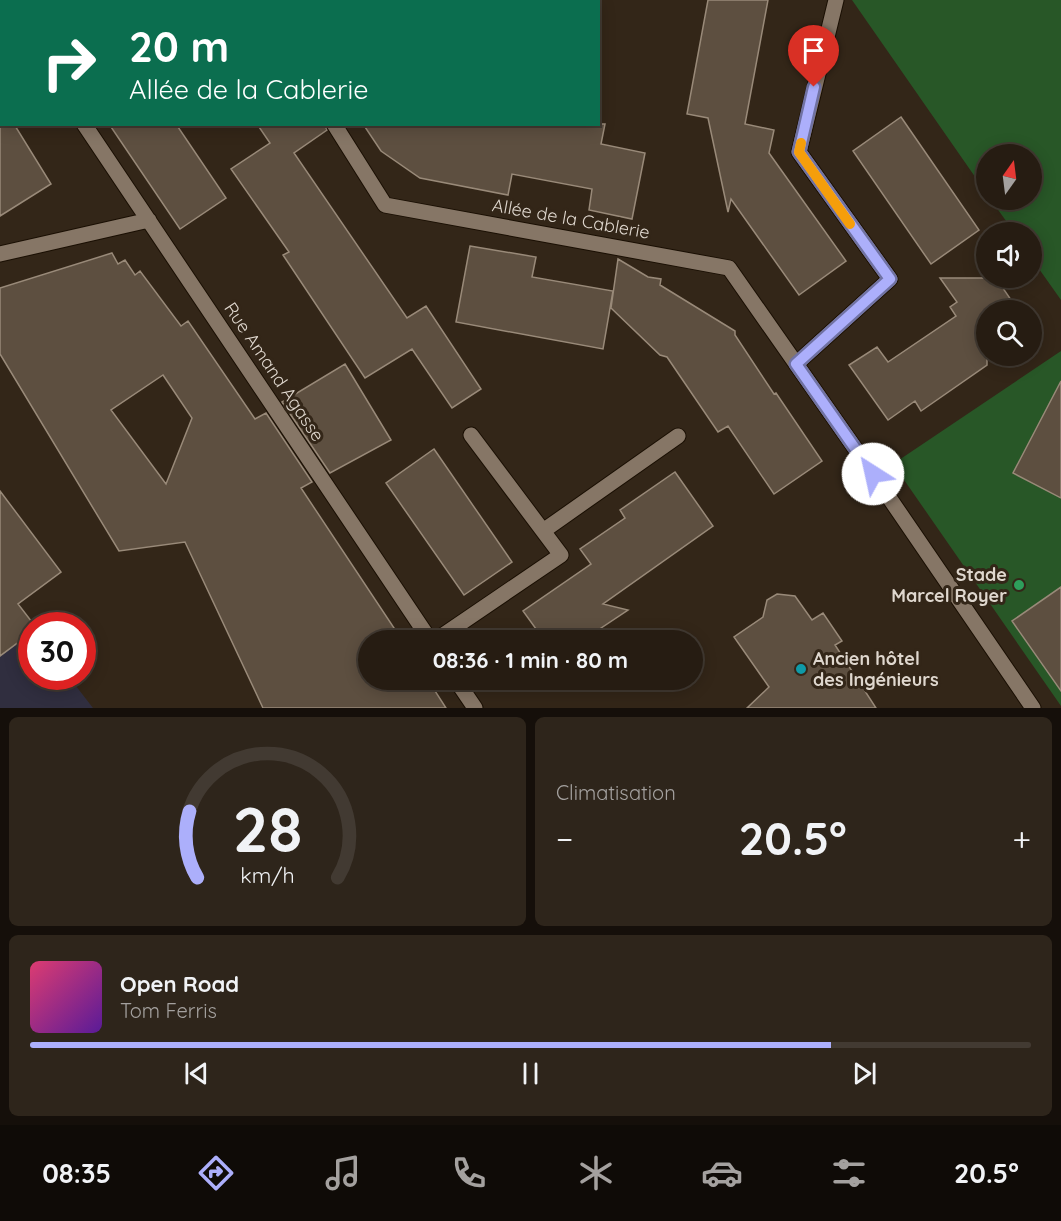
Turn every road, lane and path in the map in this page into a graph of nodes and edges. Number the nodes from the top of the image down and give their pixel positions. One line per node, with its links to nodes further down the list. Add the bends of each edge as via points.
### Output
1 (836, 0): 6 (street, via 799,152 890,279)
2 (85, 126): 4 (street, Rue Amand Agasse)
3 (335, 126): 6 (street, Allée de la Cablerie, via 385,205 729,268)
4 (149, 220): 5 (street); 10 (street, Rue Amand Agasse)
5 (0, 254)
6 (796, 364): 14 (street, Allée de la Cablerie)
7 (471, 435): 9 (street)
8 (678, 436): 9 (street)
9 (543, 531): 11 (street, via 561,555)
10 (423, 630)
11 (451, 630)
12 (463, 690): 13 (street)
13 (475, 708)
14 (1033, 708)

